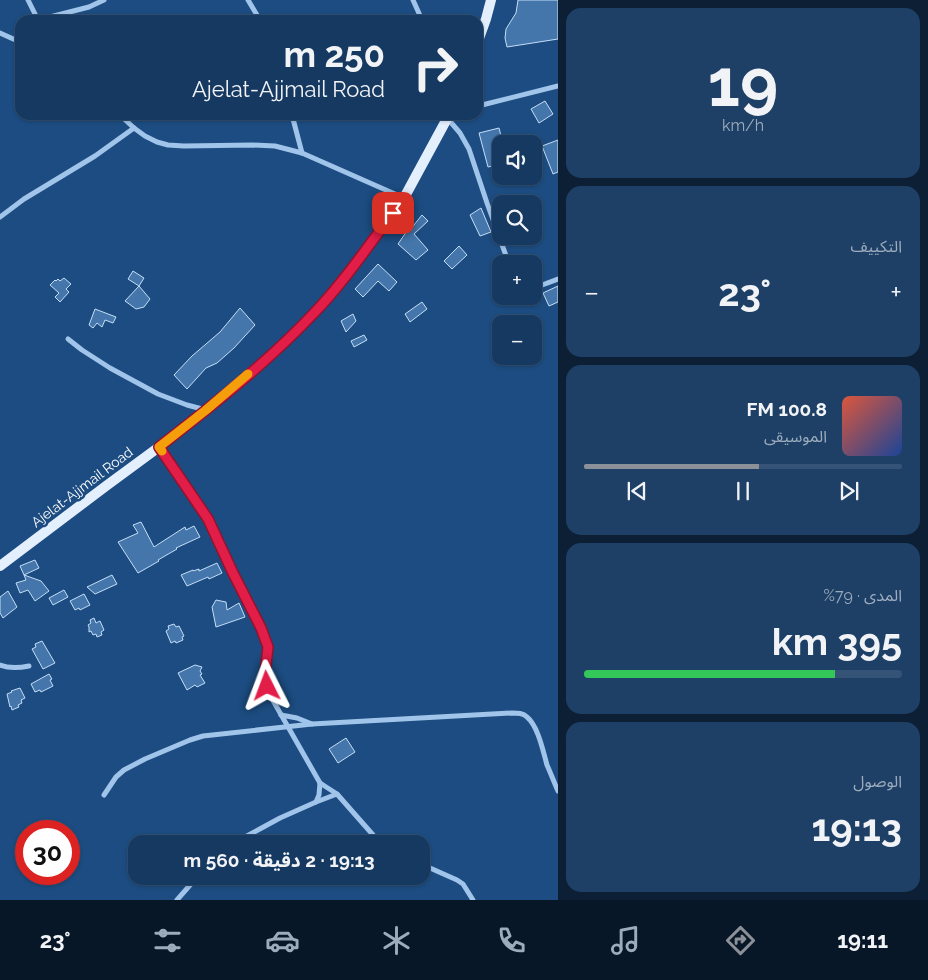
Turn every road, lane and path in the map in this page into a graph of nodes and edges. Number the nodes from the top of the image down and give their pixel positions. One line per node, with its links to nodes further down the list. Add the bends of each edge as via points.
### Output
1 (28, 0): 6 (street)
2 (104, 0): 7 (street)
3 (248, 0): 8 (street)
4 (413, 0): 9 (street)
5 (491, 0): 10 (main road)
6 (36, 15)
7 (58, 15)
8 (257, 15)
9 (420, 15)
10 (483, 28)
11 (0, 33): 12 (street)
12 (15, 40)
13 (558, 86): 14 (street)
14 (483, 105)
15 (125, 120): 19 (street)
16 (293, 120): 20 (street)
17 (446, 120): 21 (main road, Ajelat-Ajjmail Road)
18 (450, 120): 23 (street, via 468,149)
19 (134, 128): 20 (street, via 168,145 260,145); 22 (street)
20 (302, 153): 21 (street)
21 (404, 198): 27 (main road, Ajelat-Ajjmail Road, via 316,311 277,350)
22 (0, 218)
23 (506, 255)
24 (558, 279): 25 (street)
25 (542, 285)
26 (68, 339): 27 (street, via 110,368 158,394)
27 (206, 410): 28 (main road, Ajelat-Ajjmail Road)
28 (159, 447): 29 (main road, Ajelat-Ajjmail Road); 32 (street, via 208,519 261,628 268,647 266,680)
29 (0, 566)
30 (0, 665): 31 (street)
31 (30, 666)
32 (280, 715): 33 (street); 34 (street)
33 (312, 724): 34 (street); 36 (street, via 522,713 531,721)
34 (288, 728): 35 (street); 38 (street, via 196,738 124,770)
35 (320, 783): 37 (street); 39 (street)
36 (558, 791)
37 (338, 794): 39 (street); 41 (street)
38 (104, 795)
39 (316, 802): 40 (street)
40 (249, 835)
41 (373, 835)
42 (430, 868): 45 (street, via 463,884)
43 (190, 885): 44 (street)
44 (177, 900)
45 (473, 900)

